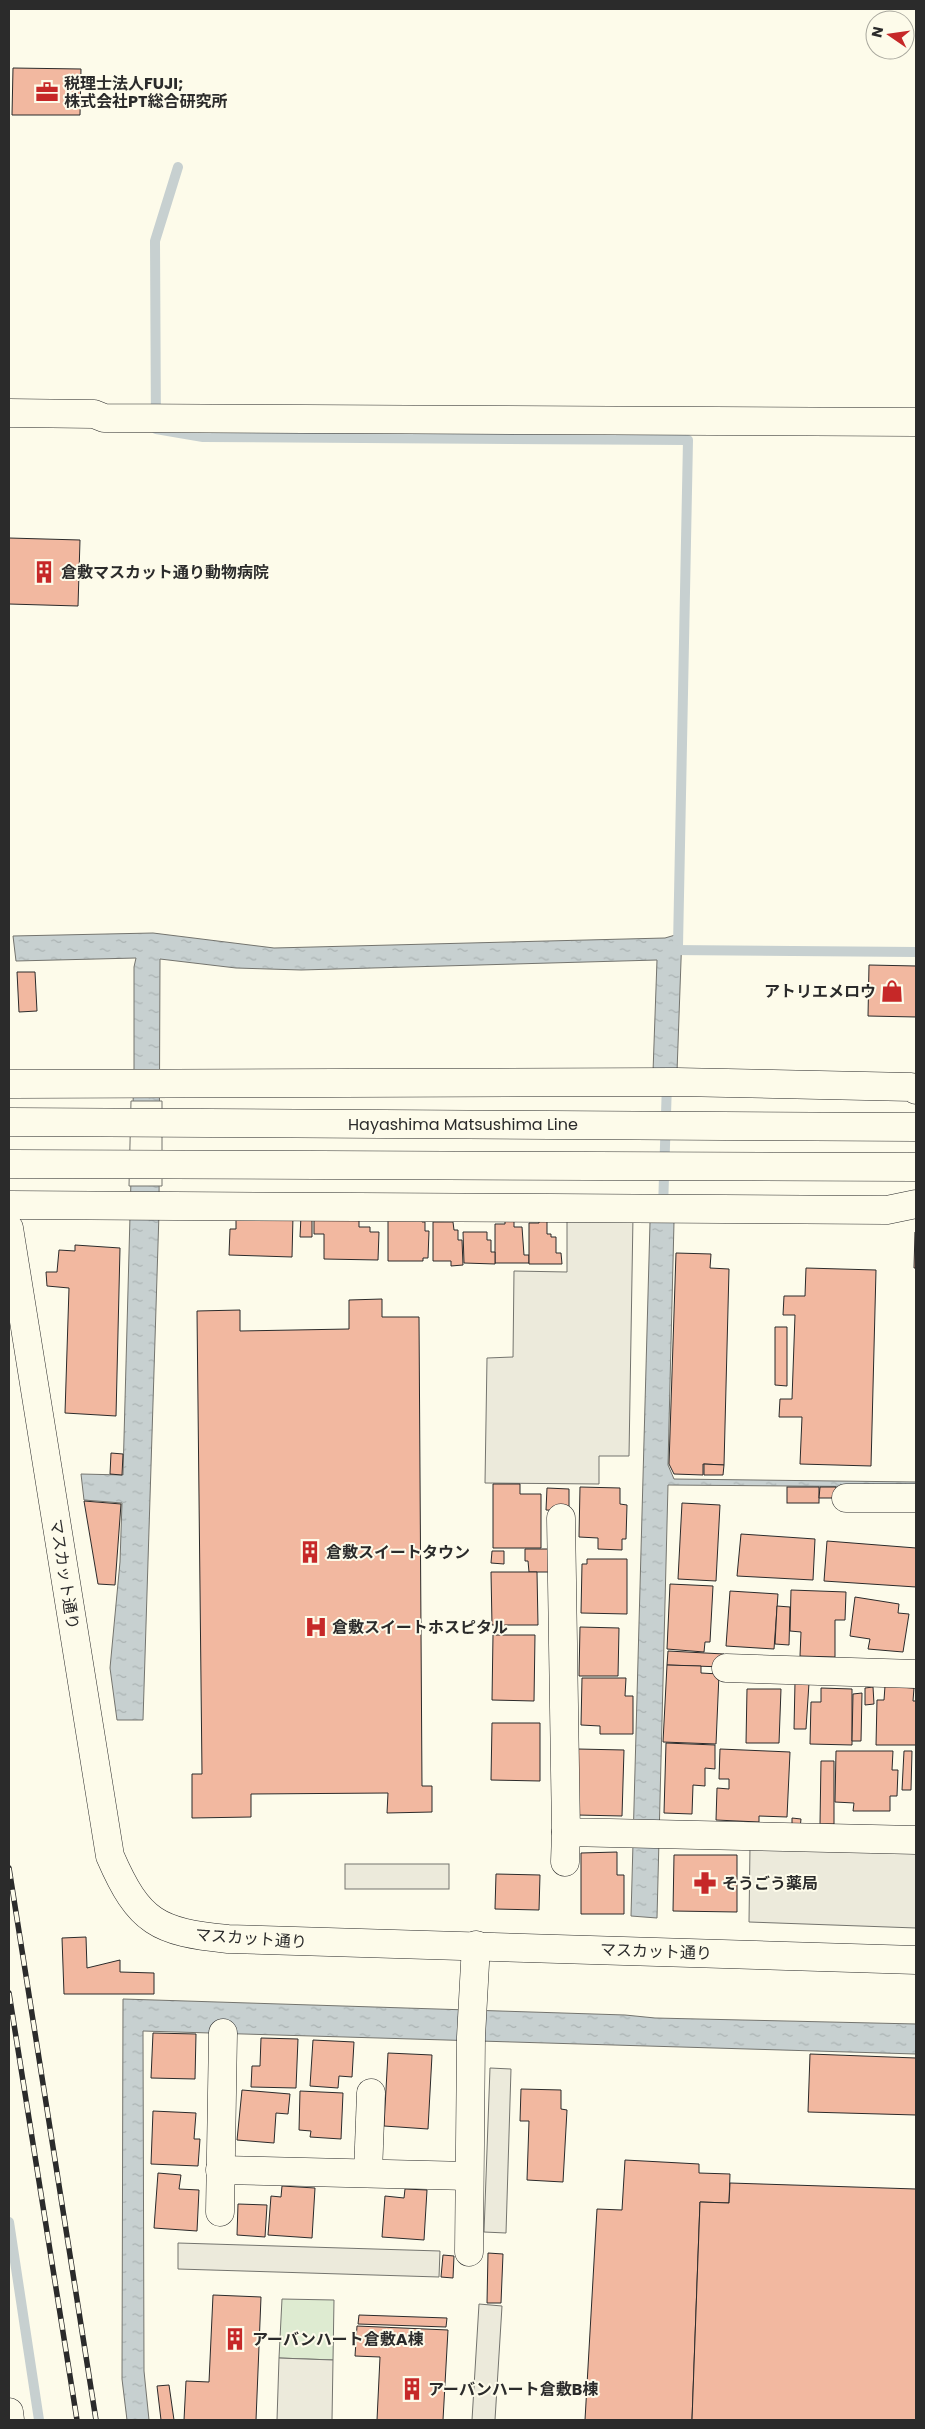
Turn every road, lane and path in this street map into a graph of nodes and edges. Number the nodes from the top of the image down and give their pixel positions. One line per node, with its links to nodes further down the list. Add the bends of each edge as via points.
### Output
1 (9, 413): 2 (street, via 156,419)
2 (916, 422)
3 (9, 1084): 4 (street, via 665,1082 912,1087)
4 (916, 1090)
5 (9, 1122): 6 (street, Hayashima Matsushima Line)
6 (916, 1126)
7 (9, 1164): 8 (street)
8 (916, 1167)
9 (916, 1204): 10 (street, via 887,1210)
10 (9, 1205)
11 (9, 1228): 20 (street, マスカット通り, via 110,1856 124,1888 143,1913 169,1929 196,1936)
12 (846, 1498): 13 (street)
13 (916, 1498)
14 (561, 1518): 17 (street)
15 (726, 1668): 16 (street)
16 (916, 1674)
17 (566, 1832): 18 (street); 19 (street)
18 (916, 1840)
19 (565, 1862)
20 (476, 1945): 21 (street, マスカット通り); 26 (street)
21 (916, 1960)
22 (223, 2033): 24 (street)
23 (371, 2093): 25 (street)
24 (220, 2170): 25 (street); 27 (street)
25 (368, 2173): 26 (street)
26 (469, 2176): 28 (street)
27 (220, 2212)
28 (469, 2252)
29 (9, 2412): 30 (street)
30 (10, 2420)

